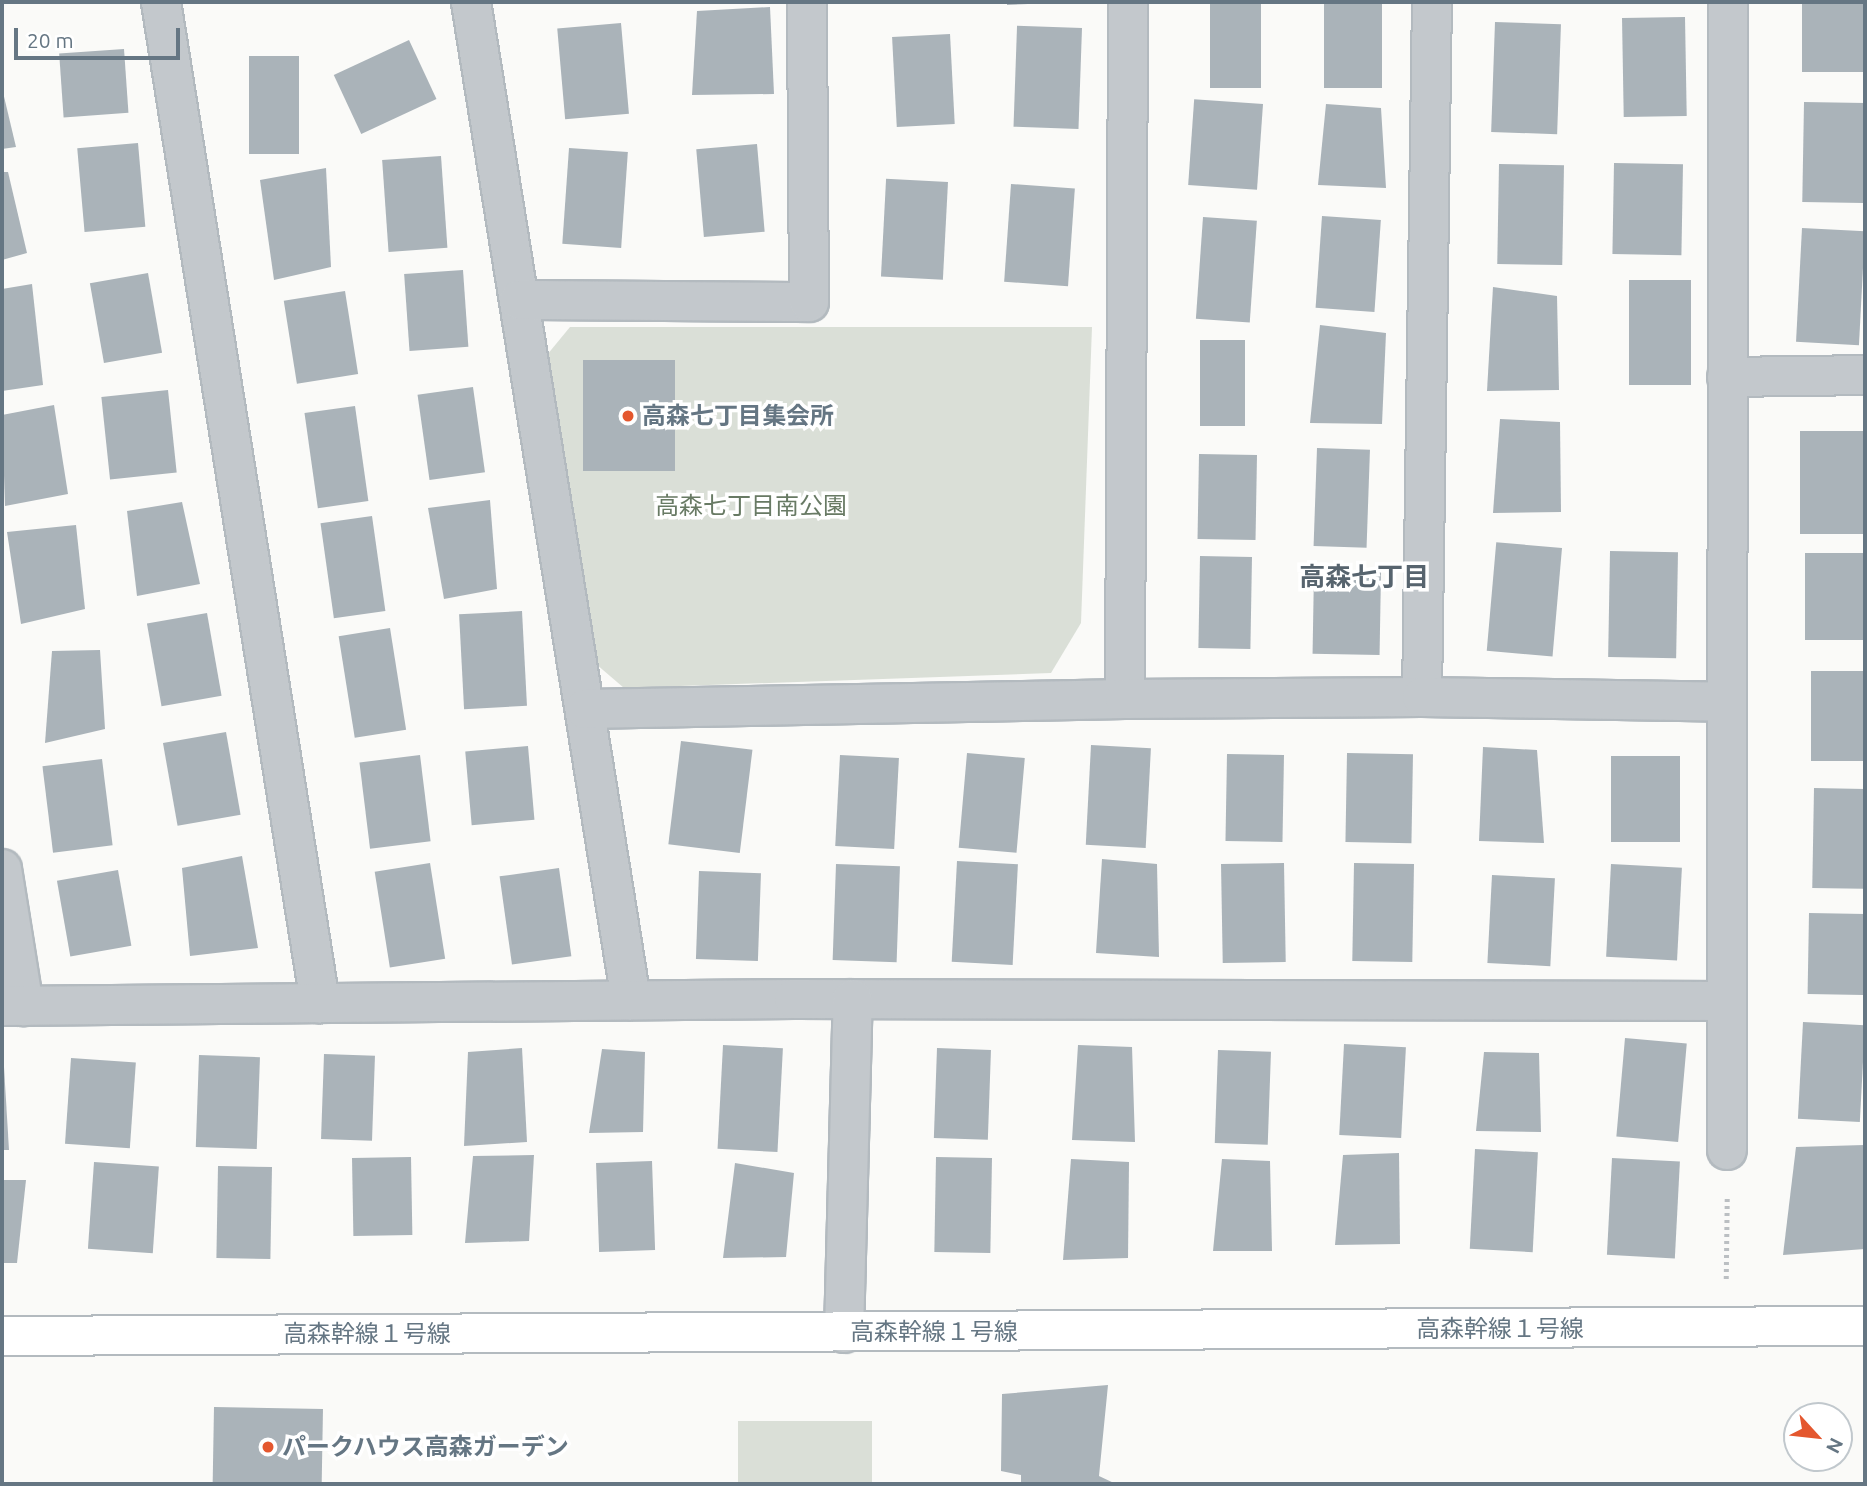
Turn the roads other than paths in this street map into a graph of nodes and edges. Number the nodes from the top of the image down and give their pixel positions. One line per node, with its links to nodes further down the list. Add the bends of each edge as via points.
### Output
1 (161, 2): 18 (street)
2 (471, 2): 7 (street)
3 (807, 2): 7 (street, via 808,302)
4 (1128, 2): 11 (street)
5 (1432, 2): 10 (street)
6 (1728, 2): 9 (street)
7 (519, 300): 13 (street)
8 (1865, 375): 9 (street)
9 (1727, 377): 12 (street)
10 (1422, 697): 11 (street); 12 (street)
11 (1125, 699): 13 (street)
12 (1727, 702): 17 (street)
13 (584, 709): 16 (street)
14 (2, 869): 19 (street)
15 (853, 999): 16 (street); 17 (street); 22 (street)
16 (631, 1000): 18 (street)
17 (1727, 1001): 20 (street)
18 (320, 1003): 19 (street)
19 (13, 1006)
20 (1727, 1150)
21 (1865, 1326): 22 (street, 高森幹線１号線)
22 (844, 1333): 23 (street, 高森幹線１号線)
23 (2, 1336)

